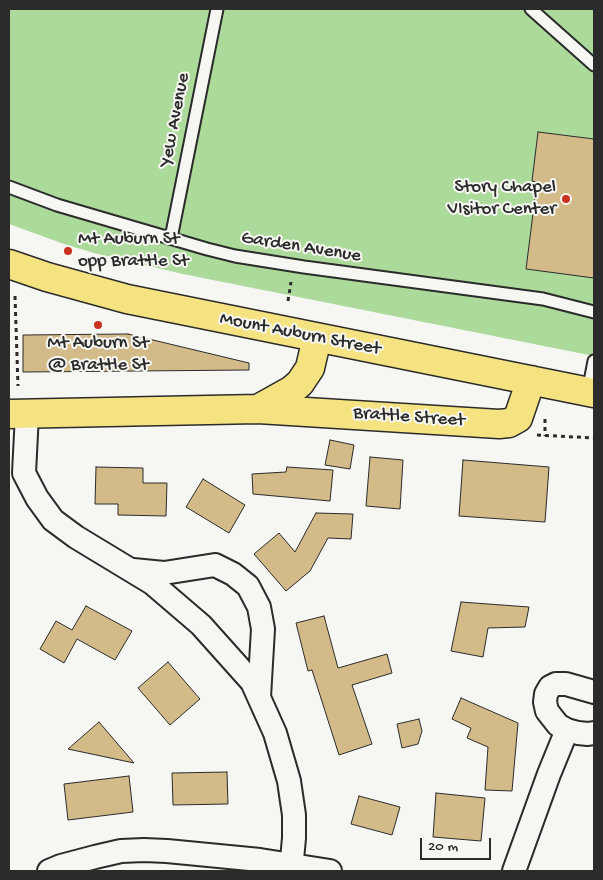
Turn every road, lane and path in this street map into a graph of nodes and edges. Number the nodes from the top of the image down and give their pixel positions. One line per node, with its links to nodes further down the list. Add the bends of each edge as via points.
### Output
1 (216, 9): 5 (lane, Yew Avenue)
2 (531, 9): 3 (lane)
3 (594, 64)
4 (9, 187): 5 (lane, Garden Avenue, via 57,205)
5 (171, 238): 8 (lane, Garden Avenue, via 245,258 543,299)
6 (9, 264): 9 (main road, Mount Auburn Street, via 127,299)
7 (15, 296): 12 (path)
8 (594, 312)
9 (317, 338): 11 (main road, Mount Auburn Street); 14 (main road, Brattle Street, via 310,368 300,383)
10 (594, 362): 13 (lane)
11 (531, 380): 13 (main road, Mount Auburn Street); 14 (main road, Brattle Street, via 518,418 505,424)
12 (18, 386)
13 (591, 392)
14 (258, 409): 15 (main road, Brattle Street)
15 (18, 414): 18 (street, via 24,473 37,498 54,520)
16 (545, 436): 17 (path)
17 (594, 438)
18 (130, 570): 20 (street, via 152,583 201,625 252,682); 20 (street, via 164,573 215,565 248,586 259,607 263,628)
19 (594, 692): 21 (street, via 566,684 550,687 546,694 547,711 558,725)
20 (259, 697): 23 (street, via 289,781 294,815)
21 (567, 730): 22 (street); 26 (street)
22 (594, 733)
23 (291, 868): 24 (street, via 186,852 144,850 95,856); 25 (street)
24 (49, 871)
25 (330, 871)
26 (514, 871)

